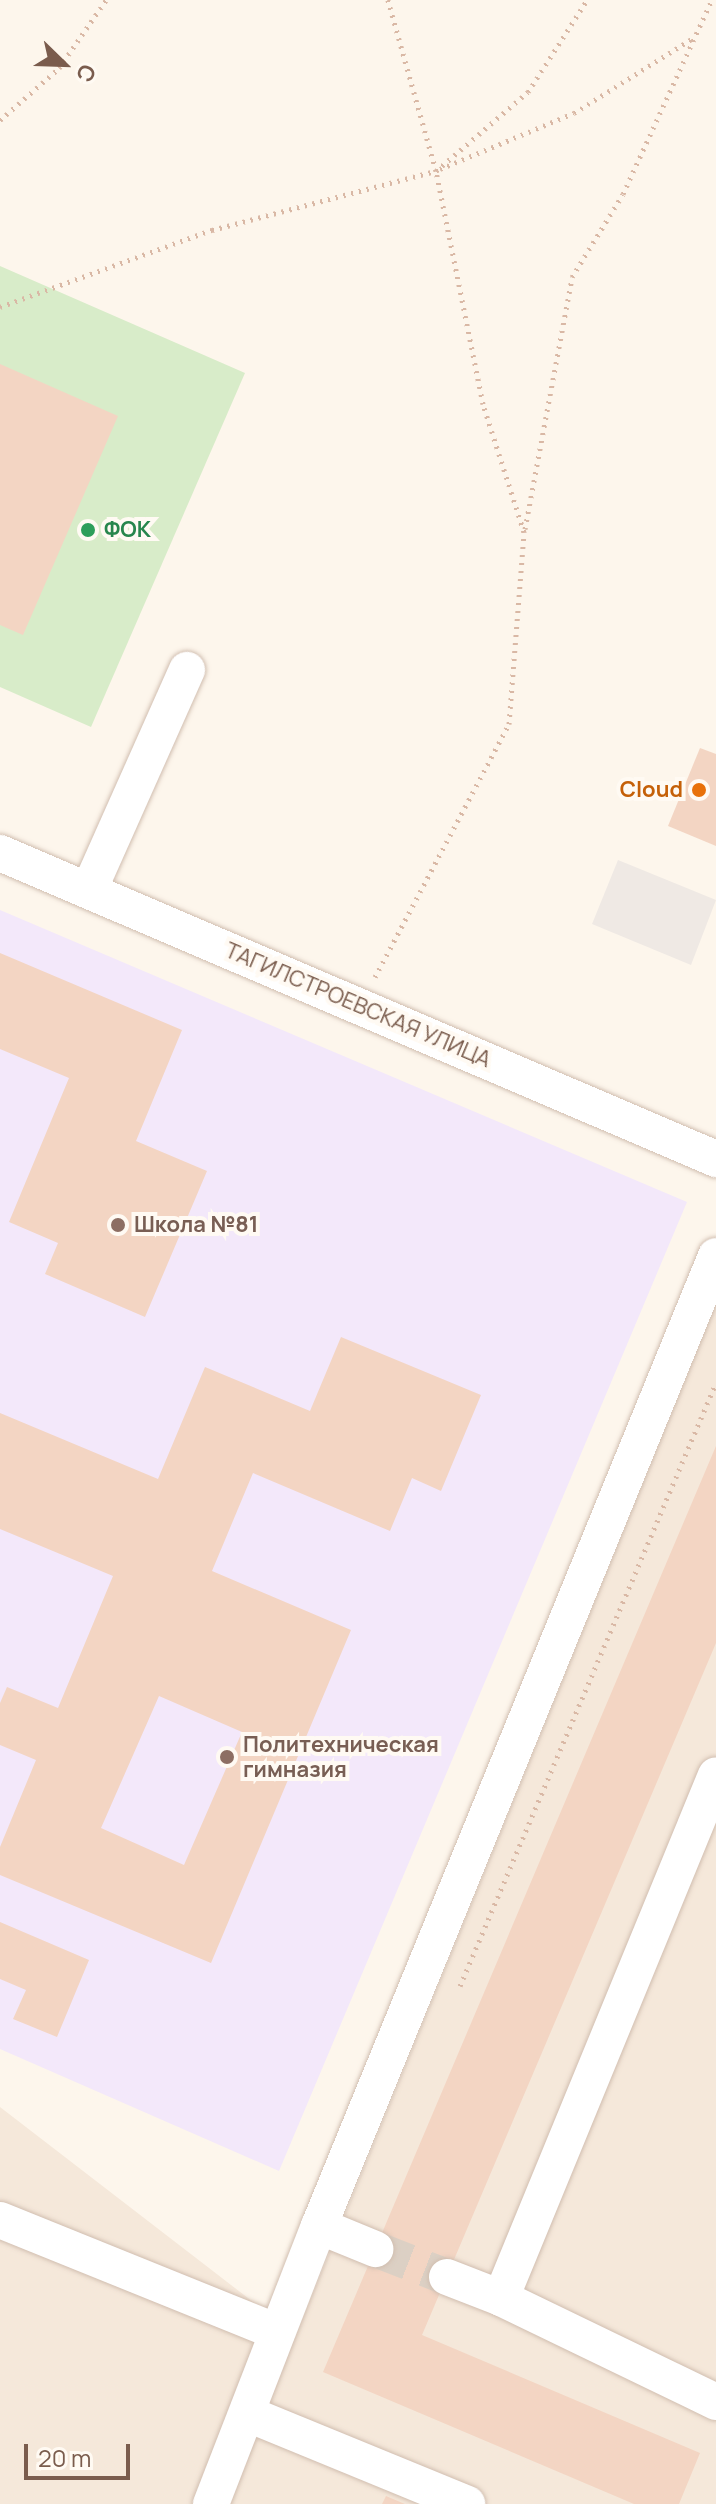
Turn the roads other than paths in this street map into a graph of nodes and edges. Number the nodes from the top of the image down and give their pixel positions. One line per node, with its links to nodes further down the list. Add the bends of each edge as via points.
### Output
1 (187, 670): 3 (street)
2 (0, 853): 3 (street, ТАГИЛСТРОЕВСКАЯ УЛИЦА)
3 (89, 890): 4 (street, ТАГИЛСТРОЕВСКАЯ УЛИЦА)
4 (716, 1159)
5 (716, 1256): 8 (street)
6 (716, 1775): 11 (street)
7 (0, 2220): 12 (street)
8 (319, 2226): 9 (street); 12 (street)
9 (375, 2249)
10 (447, 2277): 11 (street)
11 (501, 2298): 13 (street)
12 (277, 2332): 14 (street)
13 (716, 2402)
14 (248, 2414): 15 (street); 16 (street)
15 (211, 2504)
16 (467, 2504)

